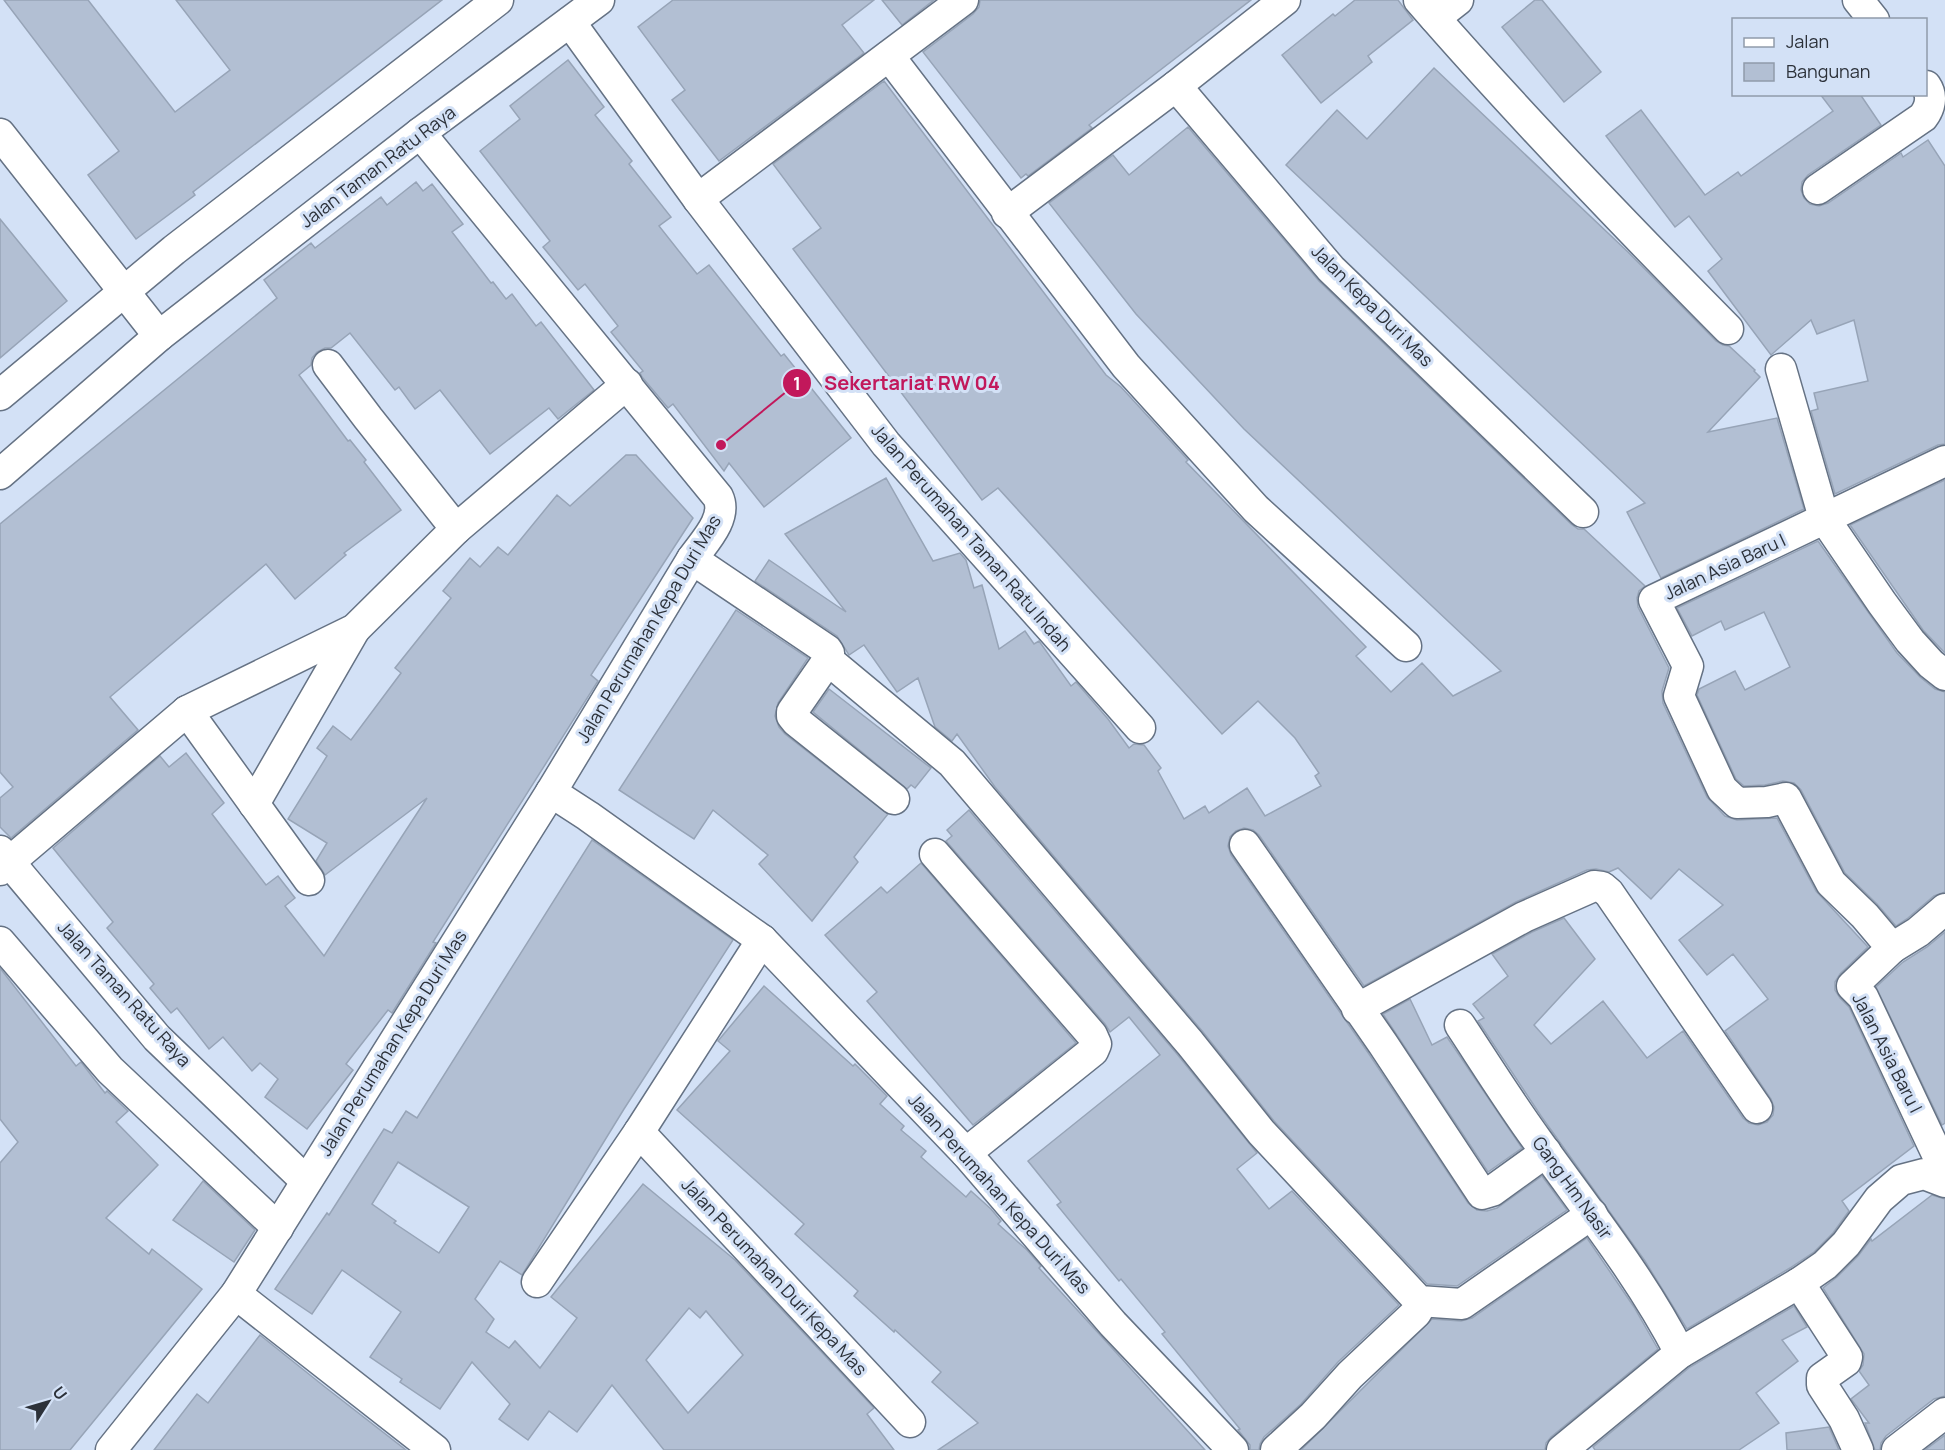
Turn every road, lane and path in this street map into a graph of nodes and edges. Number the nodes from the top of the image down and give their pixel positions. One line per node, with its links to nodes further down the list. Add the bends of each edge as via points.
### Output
1 (498, 0): 18 (street)
2 (598, 0): 9 (street, Jalan Taman Ratu Raya)
3 (963, 0): 10 (street)
4 (1285, 0): 11 (street)
5 (1458, 0): 7 (street)
6 (1858, 0): 8 (street)
7 (1427, 9): 19 (street, via 1566,163)
8 (1872, 18)
9 (570, 22): 13 (street, Jalan Taman Ratu Raya); 16 (street, Jalan Perumahan Taman Ratu Indah)
10 (889, 56): 16 (street); 17 (street)
11 (1176, 86): 17 (street); 27 (street, Jalan Kepa Duri Mas, via 1331,269)
12 (1927, 87): 15 (street, via 1929,107 1923,117)
13 (420, 133): 20 (street, Jalan Taman Ratu Raya); 23 (street, Jalan Perumahan Kepa Duri Mas)
14 (0, 134): 18 (street)
15 (1818, 189)
16 (698, 199): 36 (street, Jalan Perumahan Taman Ratu Indah, via 886,444)
17 (1007, 213): 32 (street, via 1126,366 1256,509)
18 (129, 298): 20 (street); 24 (street)
19 (1728, 329)
20 (156, 332): 26 (street, Jalan Taman Ratu Raya)
21 (328, 365): 29 (street)
22 (1781, 369): 28 (street)
23 (627, 384): 29 (street); 30 (street, Jalan Perumahan Kepa Duri Mas, via 722,504 716,525)
24 (0, 395)
25 (1945, 461): 28 (street, Jalan Asia Baru I)
26 (0, 474)
27 (1583, 512)
28 (1824, 518): 34 (street, via 1903,632); 47 (street, Jalan Asia Baru I, via 1654,600 1688,666 1679,696 1722,789 1737,803 1786,798 1831,883)
29 (456, 529): 31 (street)
30 (692, 559): 33 (street, via 824,647 829,653); 37 (street, Jalan Perumahan Kepa Duri Mas)
31 (355, 629): 35 (street); 39 (street)
32 (1406, 646)
33 (828, 660): 38 (street, via 792,716); 62 (street, via 952,763 1261,1132)
34 (1945, 675)
35 (187, 711): 39 (street); 42 (street)
36 (1140, 728)
37 (551, 792): 45 (street, Jalan Perumahan Kepa Duri Mas); 55 (street, Jalan Perumahan Kepa Duri Mas)
38 (894, 799)
39 (254, 804): 43 (street)
40 (1245, 845): 48 (street)
41 (935, 854): 53 (street, via 1092,1035 1095,1044 1093,1051)
42 (3, 861): 55 (street, Jalan Taman Ratu Raya, via 157,1038)
43 (309, 880)
44 (1945, 909): 47 (street, Jalan Asia Baru I)
45 (762, 940): 51 (street); 53 (street, Jalan Perumahan Kepa Duri Mas)
46 (0, 942): 58 (street, via 110,1070)
47 (1892, 948): 54 (street, Jalan Asia Baru I, via 1852,986 1863,997)
48 (1357, 1009): 50 (street, via 1524,917 1594,886 1602,887 1610,892); 52 (street, via 1482,1194)
49 (1460, 1025): 52 (street, Gang Hm Nasir)
50 (1757, 1108)
51 (639, 1132): 59 (street); 65 (street, Jalan Perumahan Duri Kepa Mas)
52 (1546, 1152): 57 (street, Gang Hm Nasir)
53 (966, 1153): 69 (street, Jalan Perumahan Kepa Duri Mas, via 1113,1324)
54 (1945, 1171)
55 (306, 1181): 58 (street, Jalan Perumahan Kepa Duri Mas)
56 (1945, 1182): 60 (street, via 1924,1174 1901,1180 1879,1199 1846,1244)
57 (1592, 1214): 62 (street, via 1462,1304); 63 (street, Gang Hm Nasir, via 1662,1318)
58 (278, 1228): 61 (street, Jalan Perumahan Kepa Duri Mas)
59 (537, 1282)
60 (1799, 1283): 63 (street); 71 (street, via 1847,1357 1822,1378 1822,1385)
61 (236, 1294): 67 (street); 68 (street, Jalan Perumahan Kepa Duri Mas)
62 (1419, 1301): 70 (street, via 1416,1312)
63 (1680, 1353): 66 (street)
64 (1945, 1413): 72 (street)
65 (910, 1422)
66 (1569, 1448)
67 (432, 1449)
68 (111, 1450)
69 (1233, 1450)
70 (1276, 1450)
71 (1858, 1450)
72 (1897, 1450)

